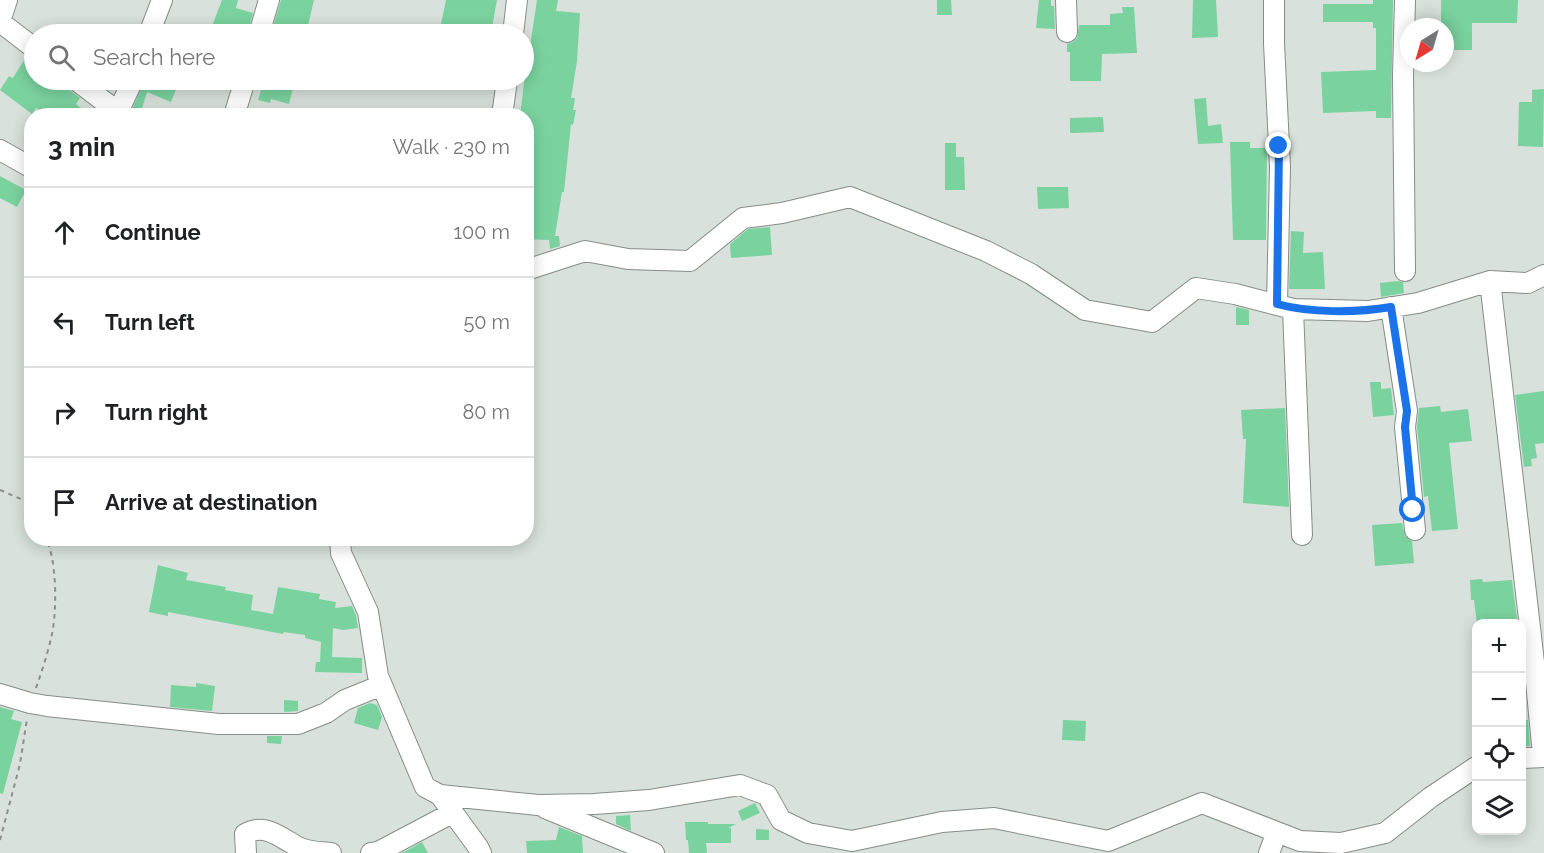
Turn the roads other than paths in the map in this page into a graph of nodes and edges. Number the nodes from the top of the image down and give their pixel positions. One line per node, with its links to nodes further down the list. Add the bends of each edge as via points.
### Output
1 (7, 0): 8 (street)
2 (162, 0): 9 (street)
3 (268, 0): 10 (street)
4 (517, 0): 11 (street)
5 (1066, 0): 12 (street)
6 (1274, 0): 28 (street)
7 (1406, 0): 25 (street)
8 (0, 22): 13 (street)
9 (153, 24)
10 (262, 24)
11 (514, 24)
12 (1067, 32)
13 (24, 40)
14 (89, 90): 18 (street)
15 (129, 90): 19 (street)
16 (242, 90): 20 (street)
17 (506, 90): 21 (street)
18 (111, 108)
19 (121, 108)
20 (236, 108)
21 (503, 108)
22 (0, 150): 23 (street)
23 (24, 164)
24 (534, 268): 28 (street, via 585,252 628,259 690,261 743,218 850,197 986,251 1031,274 1085,310 1152,322 1196,288)
25 (1405, 272)
26 (1544, 275): 27 (street, via 1528,283)
27 (1490, 281): 29 (street); 35 (street)
28 (1285, 306): 29 (street, via 1368,311); 31 (street)
29 (1391, 307): 30 (street, via 1407,411 1405,427)
30 (1415, 530)
31 (1302, 535)
32 (341, 546): 33 (street, via 368,612)
33 (382, 684): 34 (street, via 298,724 219,724 47,706); 38 (street, via 425,787)
34 (0, 694)
35 (1543, 751): 36 (street)
36 (1526, 756)
37 (1472, 770): 41 (street, via 1385,833 1341,843 1299,841)
38 (440, 795): 39 (street); 40 (street)
39 (538, 805): 41 (street, via 649,800 740,785 767,795 781,820 808,833 852,842 942,822 994,818 1108,841 1202,803); 46 (street)
40 (452, 813): 44 (street); 45 (street)
41 (1277, 832): 47 (street)
42 (246, 853): 43 (street, via 245,834 267,830 299,847)
43 (331, 853)
44 (376, 853)
45 (481, 853)
46 (654, 853)
47 (1269, 853)

